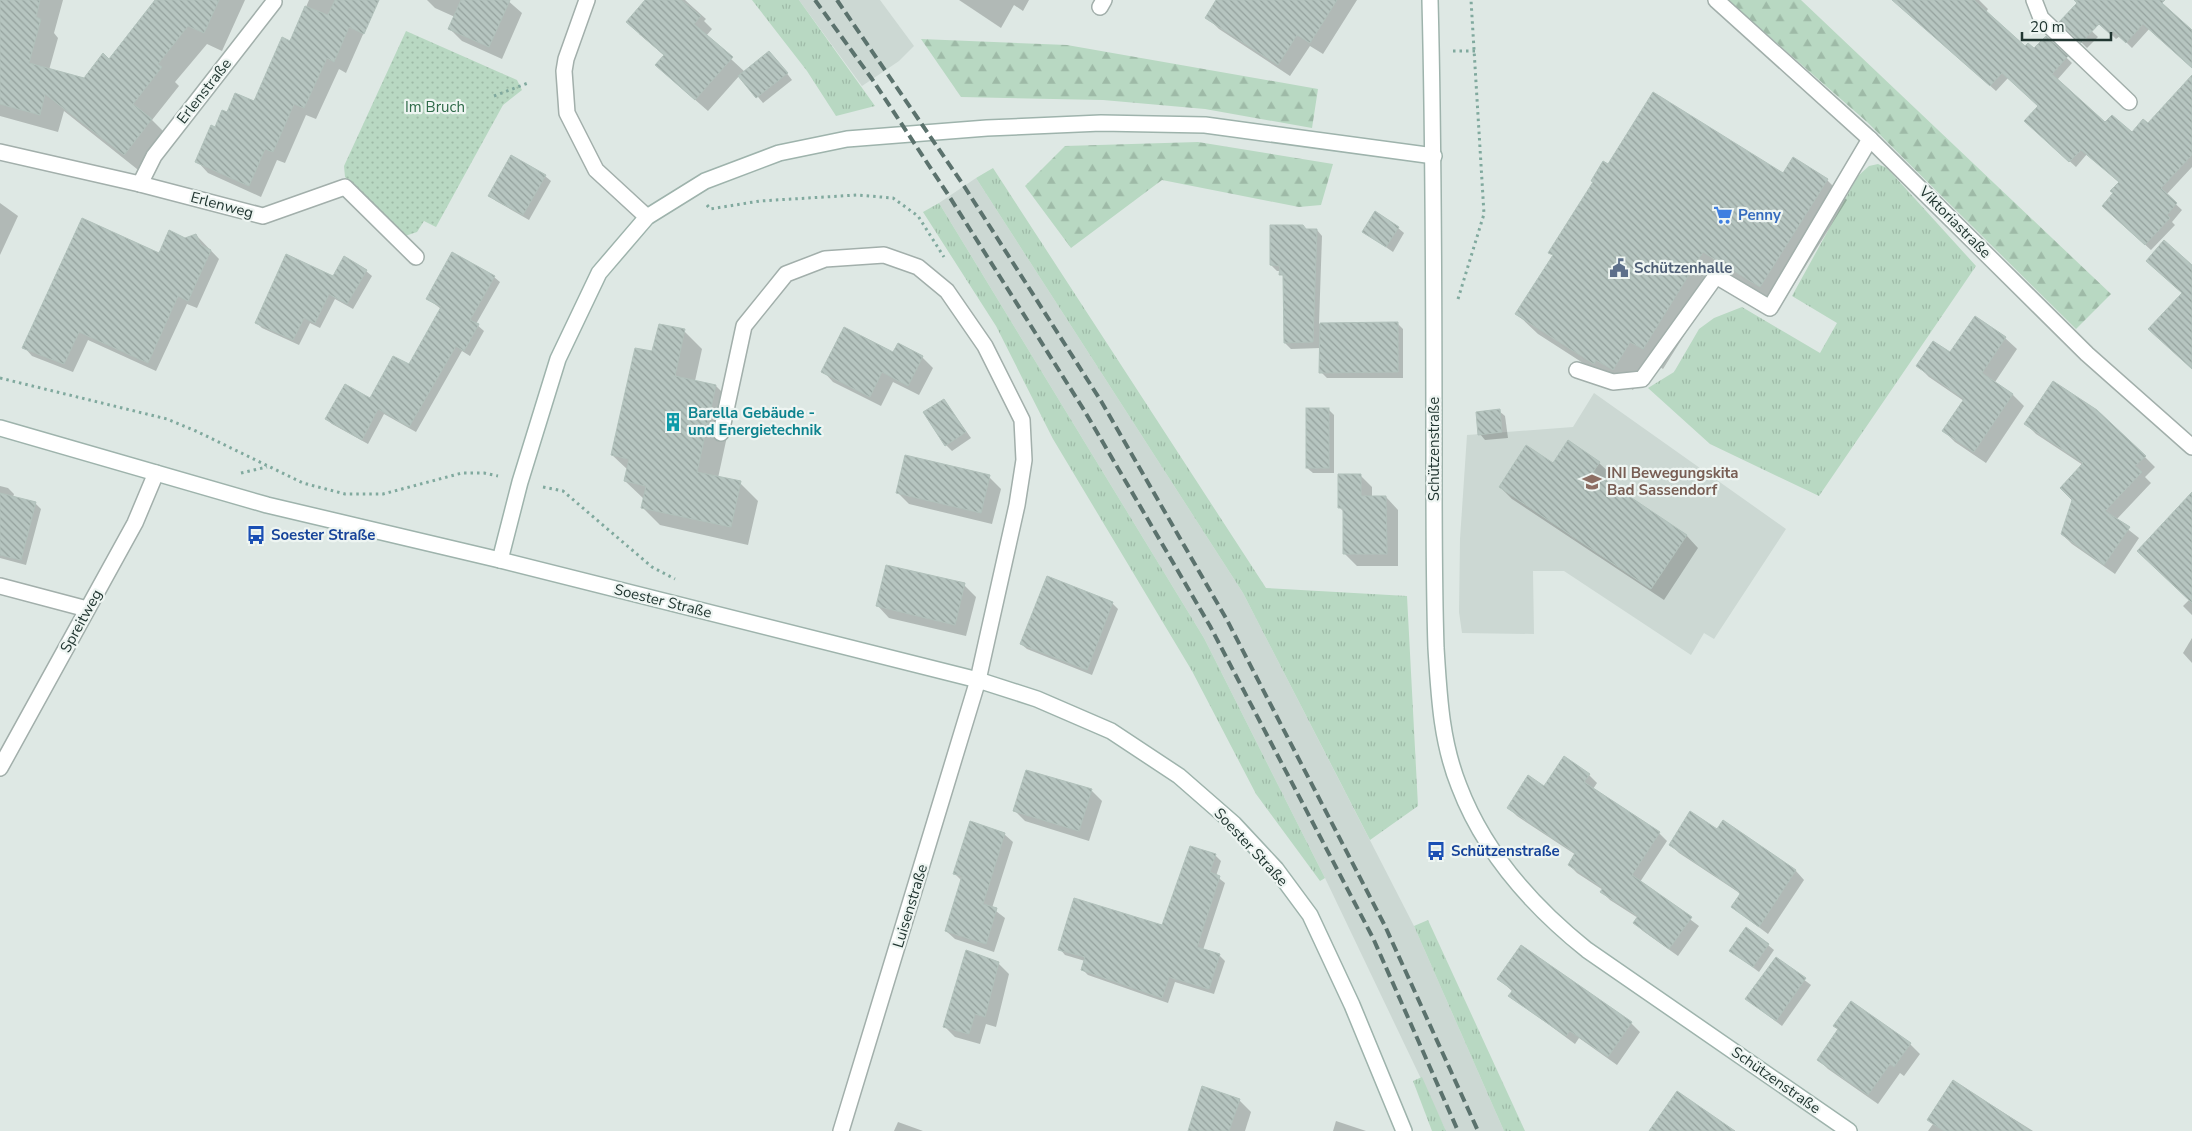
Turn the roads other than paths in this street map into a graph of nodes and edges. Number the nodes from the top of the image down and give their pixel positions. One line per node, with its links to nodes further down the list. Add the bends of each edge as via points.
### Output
1 (587, 0): 11 (street, via 566,59 567,113 596,170)
2 (1430, 0): 9 (street, Schützenstraße)
3 (1716, 0): 7 (street, Viktoriastraße)
4 (2034, 0): 6 (street, via 2041,18)
5 (274, 2): 10 (street, Erlenstraße, via 154,156)
6 (2129, 102)
7 (1870, 139): 13 (street, via 1770,308 1716,276 1642,379 1613,382); 16 (street, Viktoriastraße, via 2087,354)
8 (0, 152): 10 (street, Erlenweg)
9 (1434, 156): 11 (street, via 1205,124 1101,123 987,128 847,139 779,153 706,181); 25 (street, Schützenstraße, via 1434,608 1444,734 1466,803 1483,836 1511,875 1573,939)
10 (140, 184): 12 (street, Erlenweg, via 263,216 345,187)
11 (647, 217): 18 (street, via 599,273 558,359)
12 (416, 256)
13 (1577, 370)
14 (0, 428): 17 (street, Soester Straße)
15 (721, 432): 21 (street, via 744,326 786,274 824,259 884,255 918,268 947,291 985,346 1022,420 1024,460 1017,505)
16 (2192, 447)
17 (156, 473): 18 (street, Soester Straße, via 266,505); 20 (street, Spreitweg, via 135,523)
18 (500, 560): 21 (street, Soester Straße)
19 (0, 586): 20 (street)
20 (87, 609): 22 (street, Spreitweg)
21 (978, 680): 23 (street, Luisenstraße); 24 (street, Soester Straße, via 1037,699 1110,731 1179,776 1234,824 1276,869 1310,914)
22 (0, 768)
23 (841, 1131)
24 (1404, 1131)
25 (1848, 1131)

